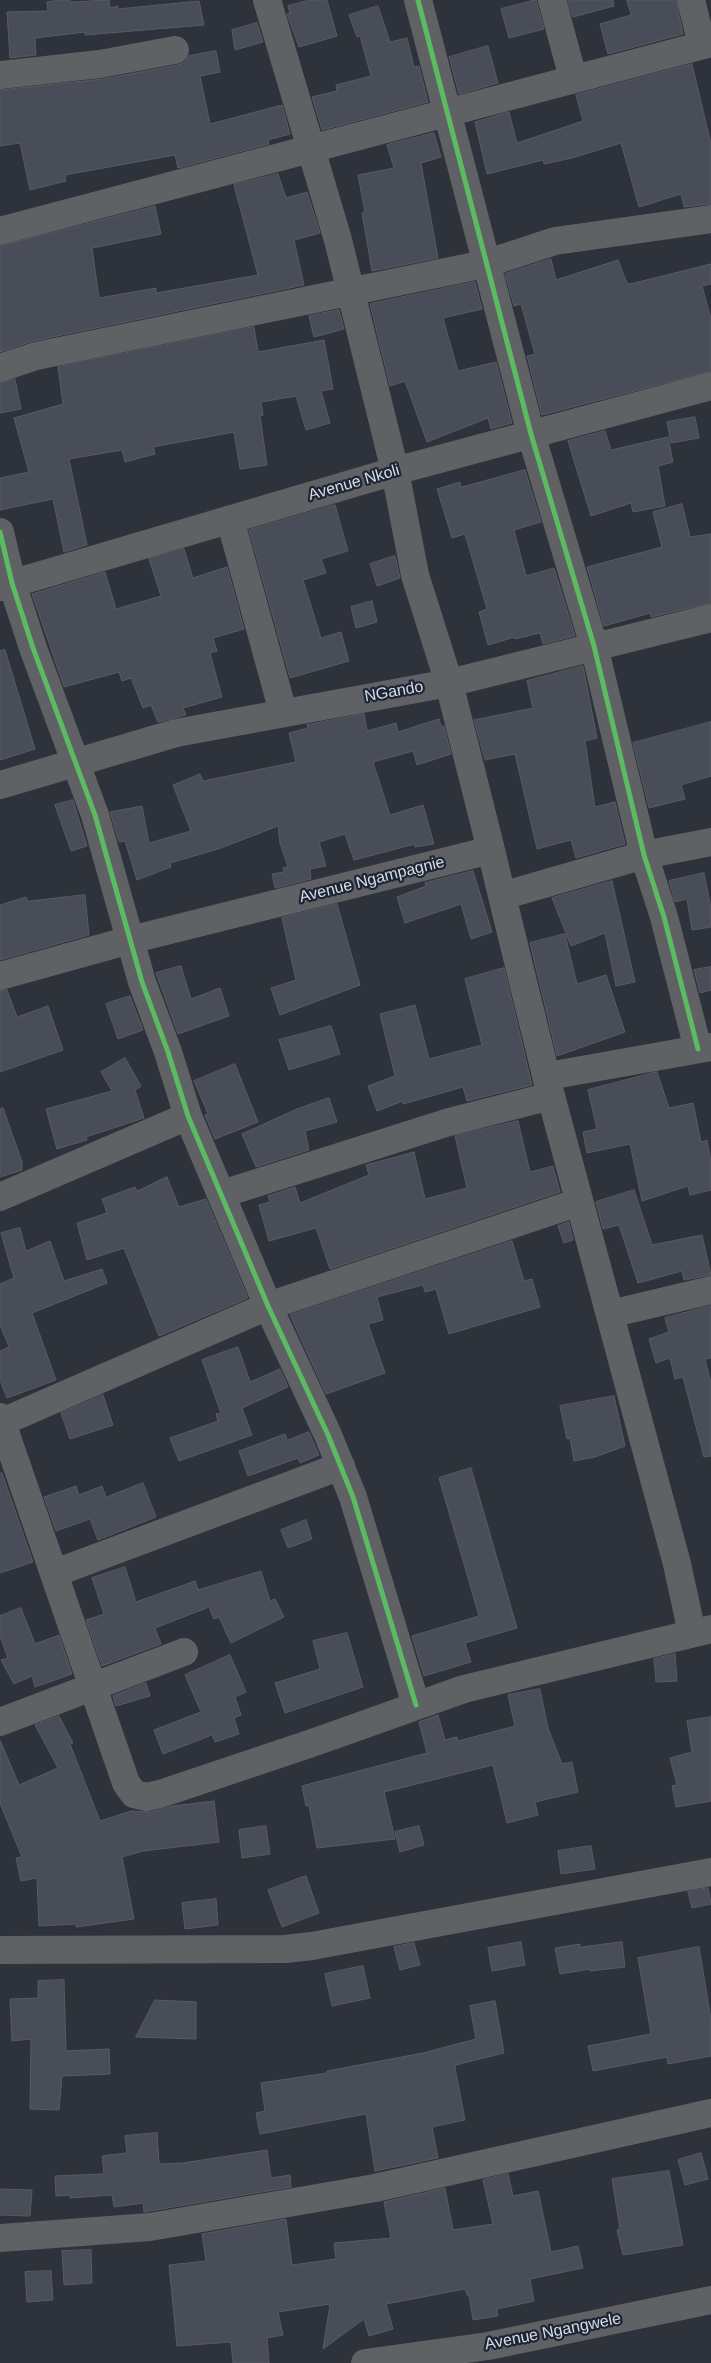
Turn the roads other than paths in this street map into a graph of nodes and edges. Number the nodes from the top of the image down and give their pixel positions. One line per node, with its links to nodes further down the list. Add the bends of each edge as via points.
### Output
1 (267, 0): 10 (street)
2 (418, 0): 9 (street)
3 (552, 0): 8 (street)
4 (692, 0): 5 (street)
5 (706, 44): 8 (street)
6 (175, 50): 7 (street, via 100,64)
7 (0, 75)
8 (573, 78): 9 (street)
9 (445, 112): 10 (street); 13 (street)
10 (310, 149): 12 (street); 14 (street)
11 (711, 218): 13 (street, via 555,241)
12 (0, 231)
13 (485, 264): 14 (street); 17 (street)
14 (350, 290): 15 (street, via 36,356); 18 (street)
15 (0, 368)
16 (711, 386): 17 (street, Avenue Nkoli)
17 (531, 434): 18 (street, Avenue Nkoli); 23 (street)
18 (395, 470): 19 (street, Avenue Nkoli); 24 (street, via 416,575)
19 (230, 518): 21 (street, Avenue Nkoli); 25 (street)
20 (0, 532): 21 (street)
21 (6, 585): 26 (street)
22 (711, 618): 23 (street, NGando)
23 (594, 646): 24 (street, NGando); 30 (street)
24 (449, 683): 25 (street, NGando); 29 (street)
25 (282, 712): 26 (street, NGando, via 176,734)
26 (75, 762): 27 (street, NGando); 32 (street, via 95,815)
27 (0, 785)
28 (711, 842): 30 (street)
29 (491, 850): 31 (street); 32 (street, Avenue Ngampagnie)
30 (644, 855): 31 (street); 34 (street)
31 (502, 896): 35 (street)
32 (130, 940): 33 (street, Avenue Ngampagnie); 36 (street)
33 (0, 976)
34 (704, 1048): 35 (street)
35 (550, 1086): 37 (street, via 449,1122); 39 (street)
36 (188, 1116): 37 (street); 38 (street)
37 (222, 1194): 41 (street)
38 (0, 1197)
39 (580, 1202): 41 (street); 42 (street)
40 (711, 1290): 42 (street)
41 (268, 1306): 43 (street); 44 (street)
42 (610, 1314): 46 (street, via 677,1564)
43 (1, 1421): 45 (street)
44 (341, 1466): 45 (street); 49 (street)
45 (55, 1573): 48 (street)
46 (702, 1631): 49 (street, via 464,1688)
47 (184, 1652): 48 (street)
48 (94, 1686): 49 (street, via 126,1783 134,1794 147,1797); 50 (street)
49 (416, 1705)
50 (0, 1722)
51 (711, 1872): 52 (street, via 285,1949)
52 (0, 1950)
53 (711, 2113): 54 (street, via 375,2188 150,2227)
54 (0, 2238)
55 (711, 2300): 56 (street, Avenue Ngangwele, via 488,2346)
56 (365, 2363)

